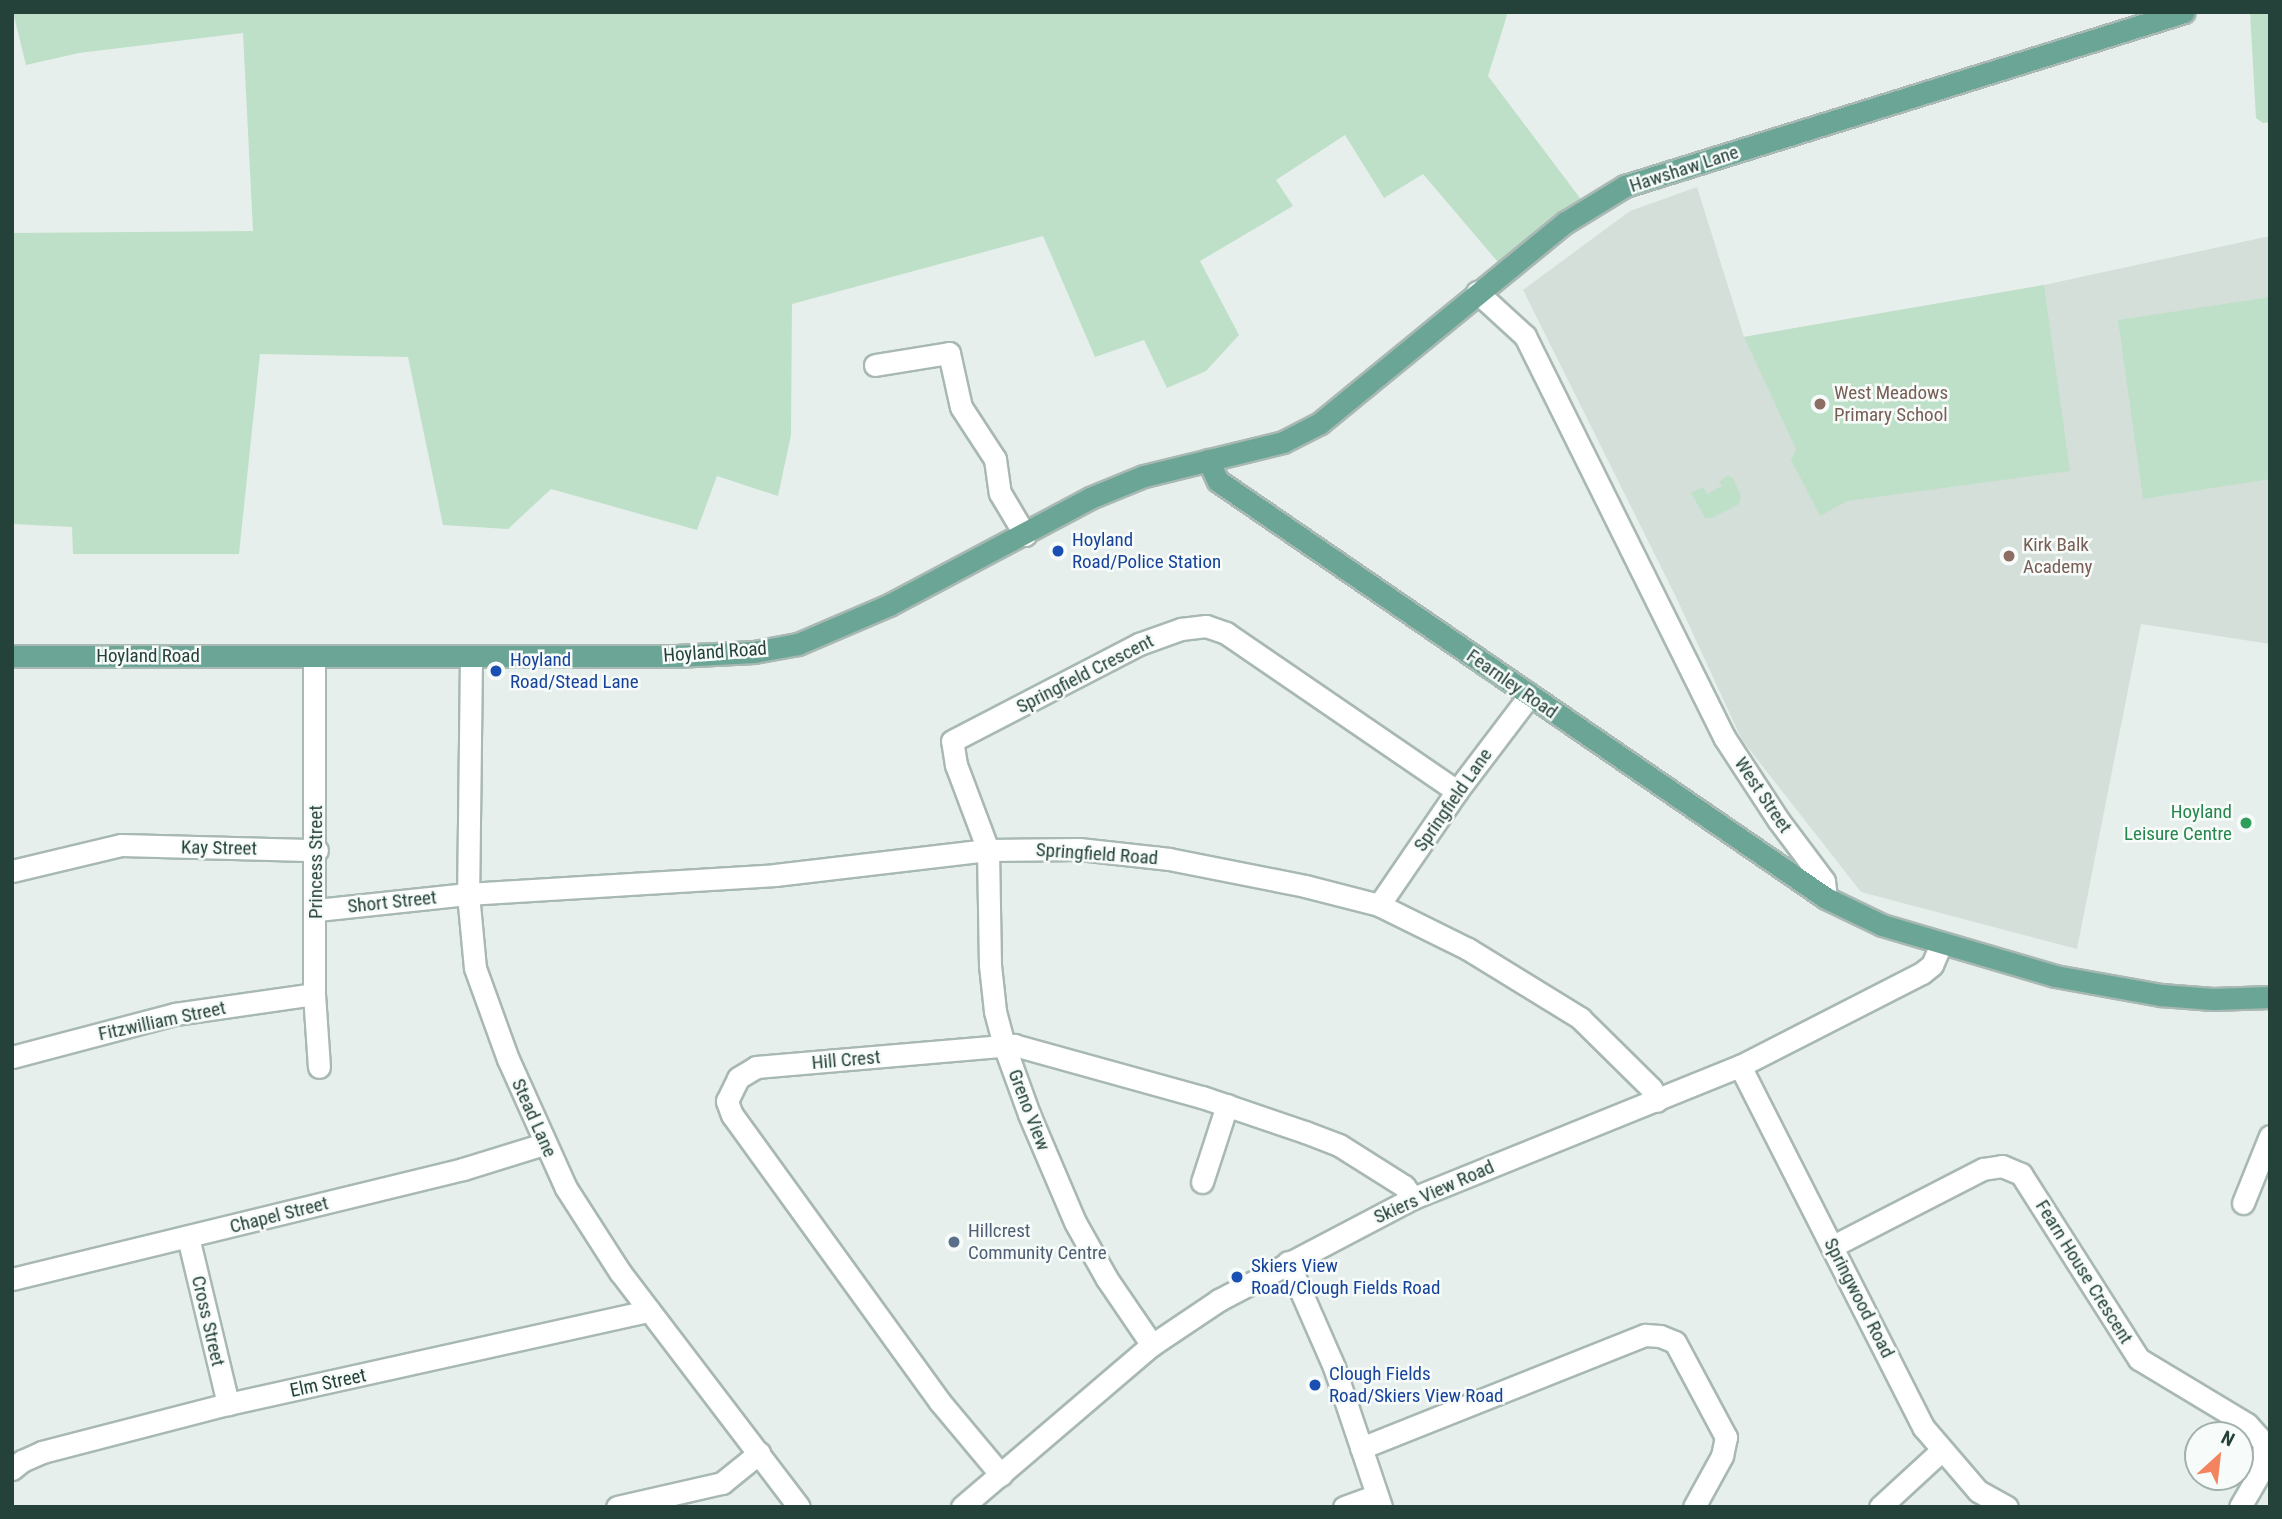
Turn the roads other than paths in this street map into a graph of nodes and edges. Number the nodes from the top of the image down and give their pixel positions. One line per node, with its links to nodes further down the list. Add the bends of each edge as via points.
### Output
1 (2184, 12): 2 (main road, Hawshaw Lane, via 1625,186 1566,222)
2 (1477, 292): 4 (main road, Hawshaw Lane, via 1320,424 1283,442); 15 (street, West Street, via 1525,337 1724,737 1824,881)
3 (875, 365): 5 (street, via 949,353 961,407 995,460 1000,493)
4 (1208, 460): 5 (main road, Hoyland Road, via 1144,476 1090,498); 9 (main road, Fearnley Road, via 1218,481)
5 (1025, 536): 8 (main road, Hoyland Road, via 858,620 798,644 754,652 676,656)
6 (12, 656): 7 (main road, Hoyland Road)
7 (314, 656): 8 (main road, Hoyland Road); 11 (street, Princess Street)
8 (471, 658): 14 (street, Stead Lane)
9 (1529, 696): 10 (street, Springfield Lane); 15 (main road, Fearnley Road)
10 (1457, 791): 12 (street, Springfield Crescent, via 1226,633 1206,626 1181,629 1139,644 952,741 956,765); 16 (street, Springfield Lane)
11 (317, 850): 13 (street, Kay Street, via 121,845); 17 (street, Princess Street)
12 (988, 850): 14 (street, Springfield Road, via 775,875); 16 (street, Springfield Road, via 1079,849 1169,859); 21 (street, Greno View, via 990,965)
13 (12, 871)
14 (468, 894): 17 (street, Short Street); 28 (street, Stead Lane, via 475,968)
15 (1826, 898): 18 (main road, via 1882,925)
16 (1379, 905): 25 (street, Springfield Road, via 1468,949 1580,1018 1651,1088)
17 (317, 910): 19 (street, Princess Street)
18 (1941, 944): 20 (main road, via 2107,987 2213,999); 23 (street, Skiers View Road, via 1932,965 1922,973)
19 (314, 994): 22 (street, Fitzwilliam Street, via 175,1014); 24 (street, Princess Street)
20 (2270, 997)
21 (1004, 1045): 26 (street, Hill Crest, via 1093,1064); 37 (street, Greno View, via 1075,1222); 43 (street, Hill Crest, via 756,1067 738,1077 727,1101 732,1115 924,1380)
22 (12, 1058)
23 (1740, 1066): 25 (street, Skiers View Road); 33 (street, Springwood Road)
24 (319, 1067)
25 (1657, 1101): 30 (street, Skiers View Road)
26 (1227, 1105): 29 (street); 30 (street, Hill Crest, via 1339,1146 1404,1185)
27 (2270, 1136): 31 (street)
28 (544, 1143): 32 (street, Chapel Street, via 463,1169); 36 (street, Stead Lane, via 566,1188)
29 (1202, 1182)
30 (1413, 1198): 34 (street, Skiers View Road)
31 (2242, 1203)
32 (188, 1237): 35 (street, Chapel Street); 38 (street, Cross Street)
33 (1833, 1246): 40 (street, Springwood Road, via 1924,1428); 52 (street, Fearn House Crescent, via 1983,1169 2002,1166 2021,1174 2138,1359 2247,1424 2264,1443 2262,1469)
34 (1288, 1262): 37 (street, Skiers View Road, via 1219,1300); 39 (street, via 1334,1367)
35 (12, 1279)
36 (649, 1311): 38 (street, Elm Street); 41 (street, Stead Lane)
37 (1152, 1345): 43 (street, Skiers View Road)
38 (228, 1404): 42 (street, Elm Street, via 42,1452)
39 (1362, 1448): 44 (street); 49 (street, via 1645,1335 1660,1336 1675,1342 1726,1437 1722,1456)
40 (1942, 1450): 50 (street); 51 (street, Springwood Road, via 1978,1491)
41 (759, 1453): 45 (street, via 722,1483); 46 (street, Stead Lane)
42 (12, 1469)
43 (1001, 1475): 47 (street, Skiers View Road)
44 (1379, 1501): 48 (street)
45 (617, 1507)
46 (799, 1507)
47 (962, 1507)
48 (1344, 1507)
49 (1694, 1507)
50 (1880, 1507)
51 (2007, 1507)
52 (2240, 1507)

